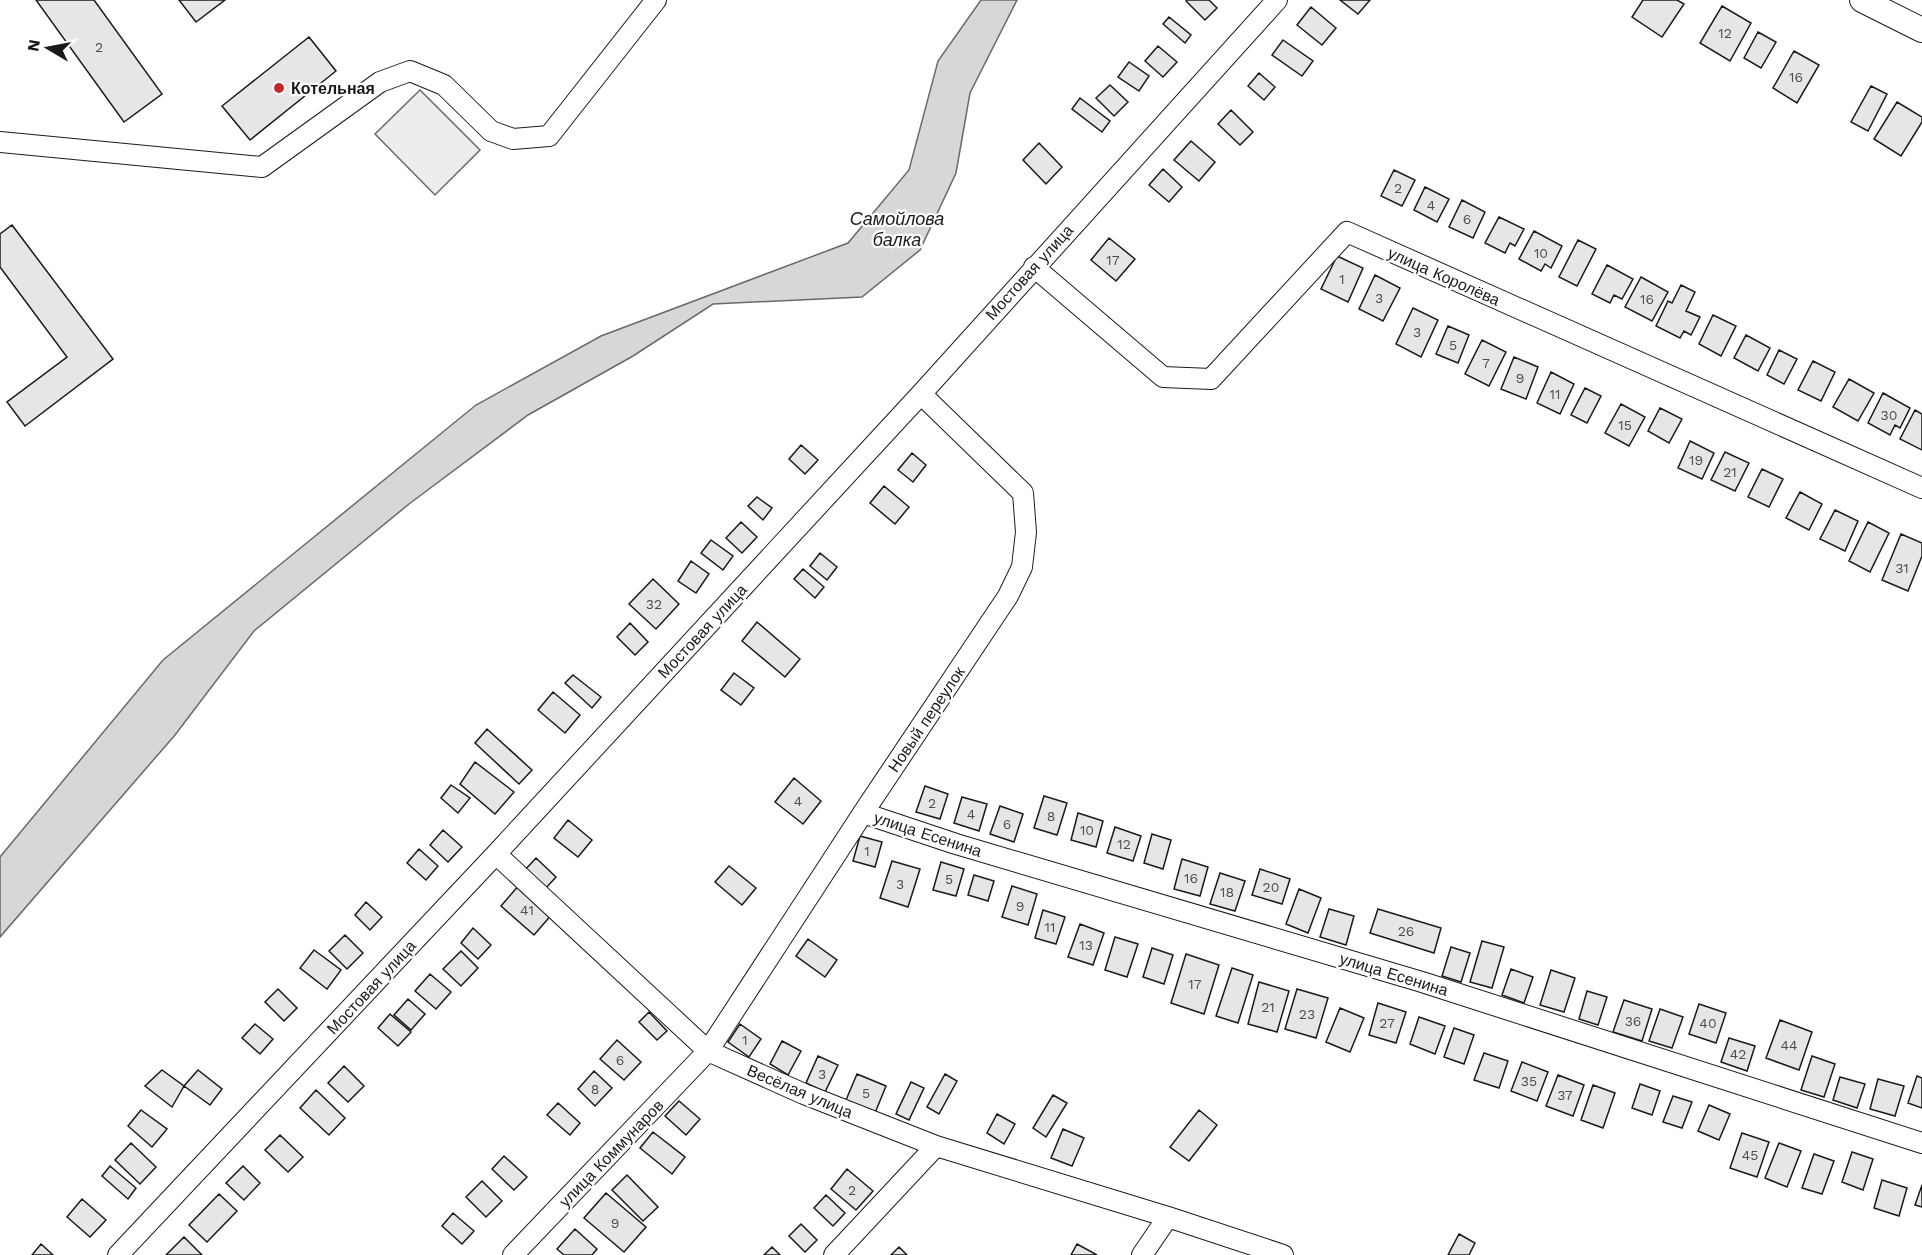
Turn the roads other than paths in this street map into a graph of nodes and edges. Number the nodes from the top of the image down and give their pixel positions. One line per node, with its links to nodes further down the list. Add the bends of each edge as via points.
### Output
1 (656, 0): 5 (street, via 549,135 513,139 491,131 444,86 410,71 380,82 262,167)
2 (1277, 0): 6 (street, Мостовая улица)
3 (1862, 0): 4 (main road)
4 (1922, 30)
5 (0, 142)
6 (1034, 267): 7 (street, Мостовая улица); 8 (street, улица Королёва, via 1163,376 1211,379 1347,232)
7 (921, 393): 9 (street, Новый переулок, via 1023,493 1026,531 1022,567 1008,596); 10 (street, Мостовая улица)
8 (1922, 488)
9 (863, 813): 11 (street, Новый переулок); 12 (street, улица Есенина, via 1422,982)
10 (496, 854): 11 (street, Весёлая улица); 15 (street, Мостовая улица)
11 (708, 1051): 13 (street, Весёлая улица); 16 (street, улица Коммунаров)
12 (1922, 1143)
13 (936, 1146): 14 (street, Весёлая улица); 17 (street)
14 (1168, 1217): 18 (street); 19 (street, Весёлая улица)
15 (118, 1255)
16 (513, 1255)
17 (834, 1255)
18 (1142, 1255)
19 (1283, 1255)

